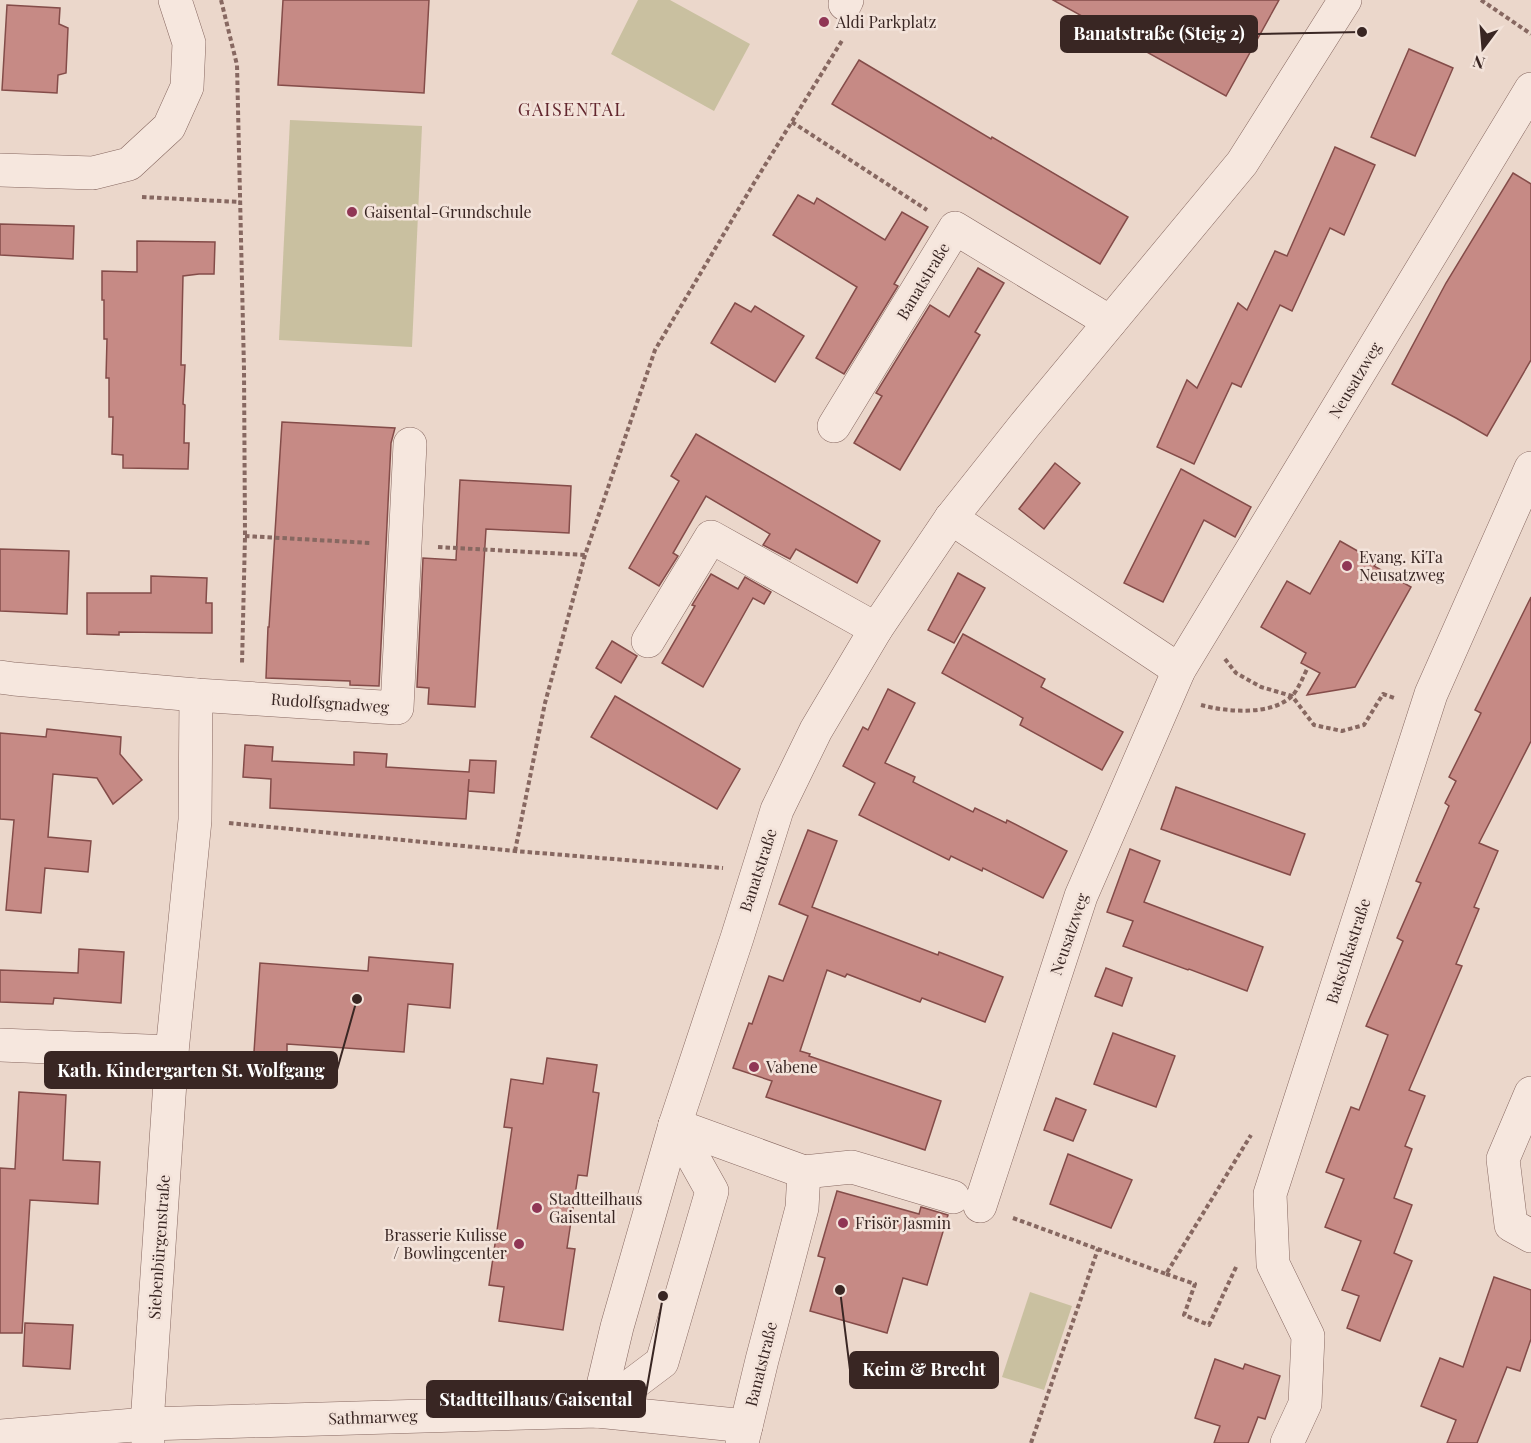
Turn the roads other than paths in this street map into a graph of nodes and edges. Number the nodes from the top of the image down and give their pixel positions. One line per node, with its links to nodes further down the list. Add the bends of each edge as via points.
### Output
1 (175, 0): 4 (street, via 189,43 187,87 169,127 129,164 93,173)
2 (1345, 0): 5 (street, Banatstraße, via 1242,163)
3 (1531, 89): 13 (street, Neusatzweg)
4 (0, 170)
5 (1110, 322): 6 (street, Banatstraße, via 955,228); 9 (street, Banatstraße)
6 (834, 426)
7 (410, 444): 14 (street, Rudolfsgnadweg, via 398,708)
8 (1531, 468): 25 (street, Batschkastraße, via 1431,694 1270,1194 1273,1264 1308,1336 1305,1404)
9 (951, 518): 10 (street, Banatstraße); 13 (street)
10 (876, 629): 11 (street, via 711,537); 18 (street, Banatstraße, via 816,730 777,810)
11 (648, 641)
12 (0, 676): 14 (street, Rudolfsgnadweg)
13 (1174, 682): 19 (street, Neusatzweg, via 1081,896 967,1202 852,1167)
14 (196, 695): 16 (street, Siebenbürgenstraße, via 195,820)
15 (0, 1045): 16 (street)
16 (172, 1052): 22 (street, Siebenbürgenstraße)
17 (1531, 1093): 20 (street, via 1503,1159 1511,1225)
18 (675, 1125): 19 (street); 21 (street, Banatstraße, via 616,1327); 21 (street, via 712,1191 662,1362)
19 (804, 1172): 23 (street, Banatstraße, via 802,1208)
20 (1531, 1236)
21 (597, 1411): 22 (street, Sathmarweg); 23 (street, Sathmarweg)
22 (147, 1433): 24 (street, Sathmarweg)
23 (744, 1434)
24 (0, 1436)
25 (1287, 1443)

